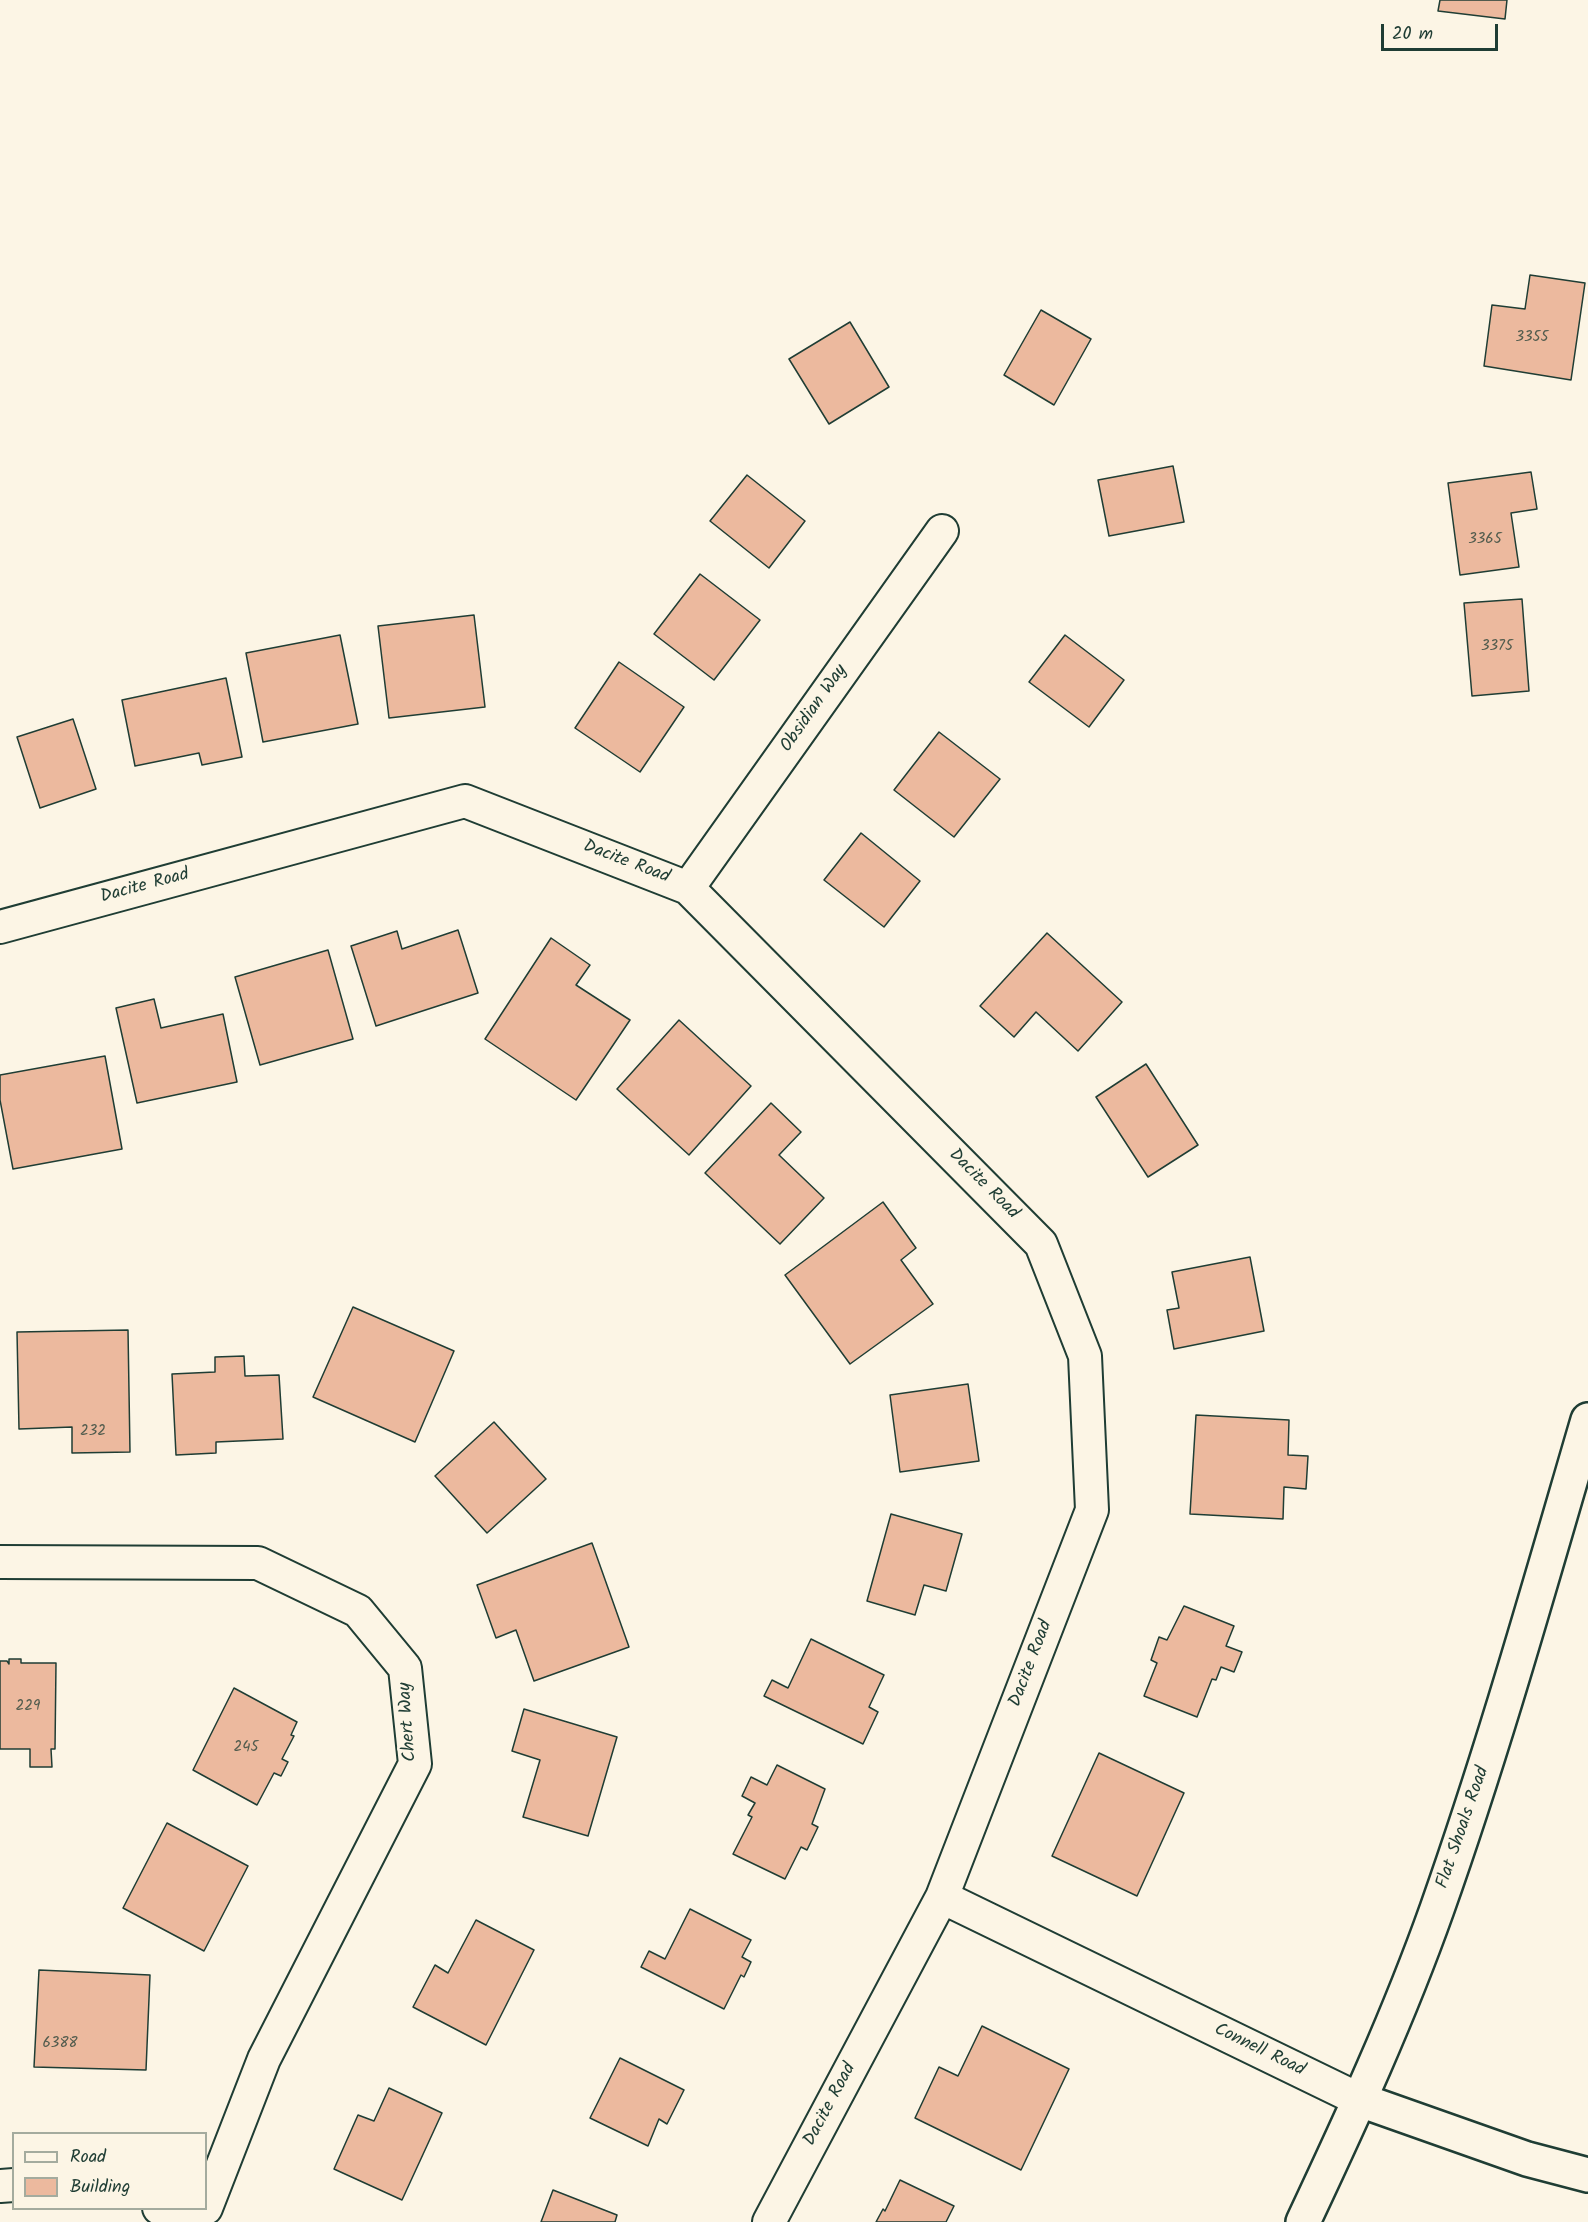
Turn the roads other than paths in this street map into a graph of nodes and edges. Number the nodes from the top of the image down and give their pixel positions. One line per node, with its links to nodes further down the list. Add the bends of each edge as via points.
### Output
1 (942, 531): 2 (street, Obsidian Way)
2 (688, 888): 3 (street, Dacite Road, via 465,801); 6 (street, Dacite Road, via 1041,1244 1085,1356 1092,1510)
3 (0, 927)
4 (1588, 1420): 7 (main road, Flat Shoals Road, via 1504,1709 1436,1911)
5 (0, 1562): 9 (street, Chert Way, via 258,1563 358,1611 405,1668 415,1764 264,2059)
6 (942, 1897): 7 (street, Connell Road); 12 (street, Dacite Road)
7 (1360, 2100): 8 (main road, Connell Road, via 1527,2159); 13 (main road, Flat Shoals Road)
8 (1588, 2175)
9 (207, 2203)
10 (163, 2210): 11 (street)
11 (184, 2222)
12 (769, 2222)
13 (1303, 2222)

